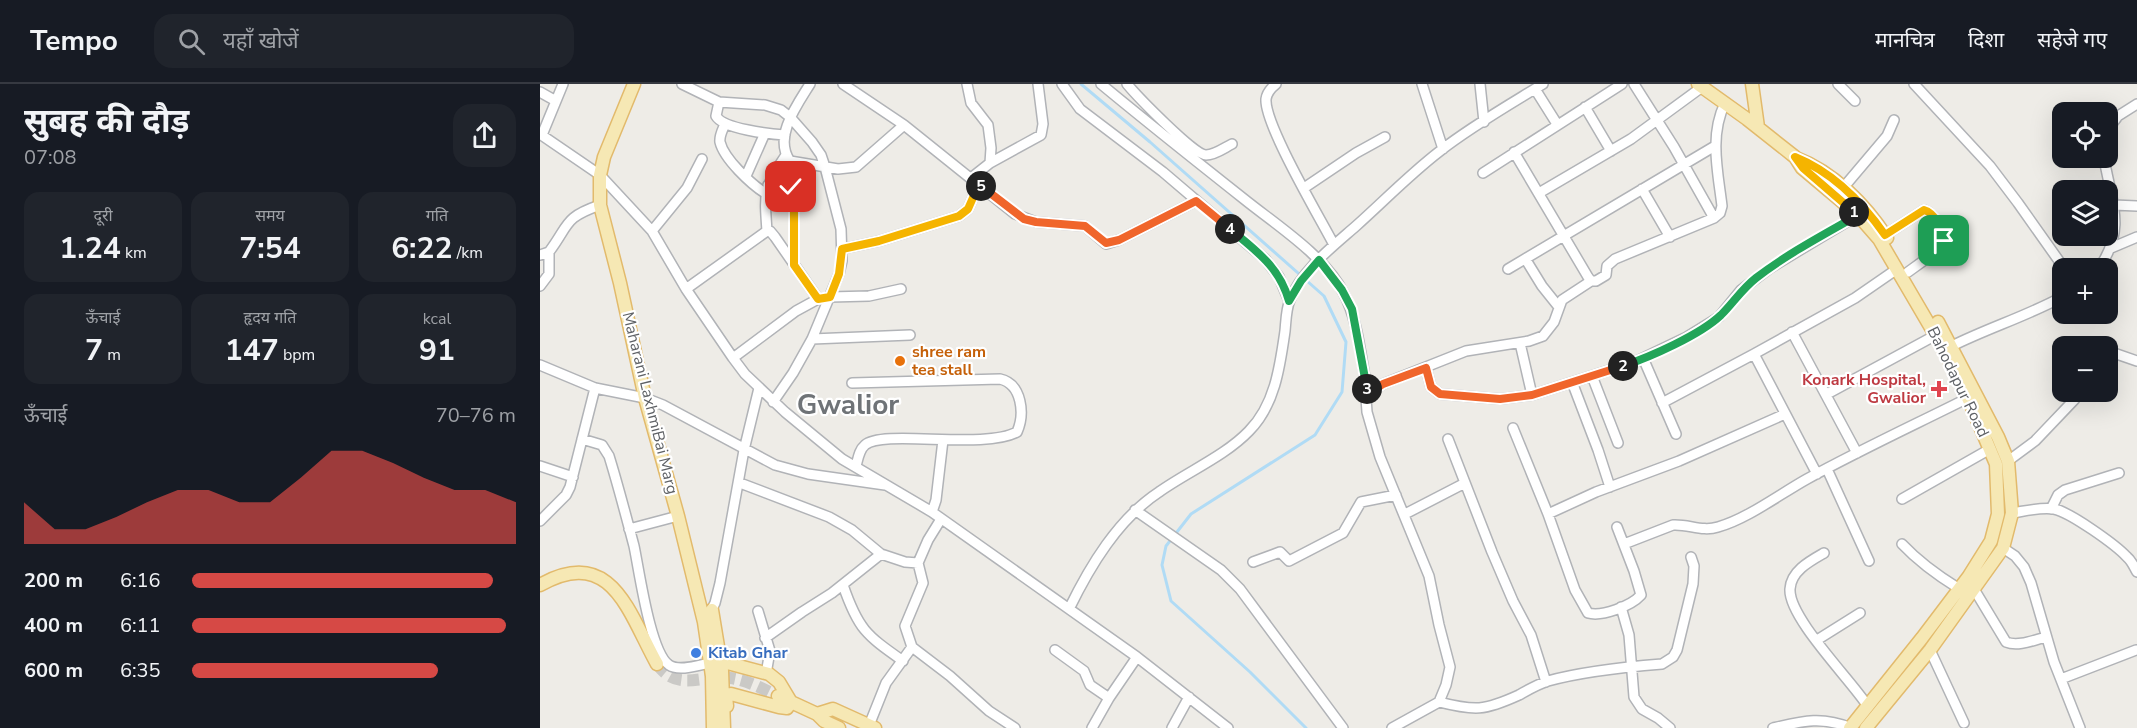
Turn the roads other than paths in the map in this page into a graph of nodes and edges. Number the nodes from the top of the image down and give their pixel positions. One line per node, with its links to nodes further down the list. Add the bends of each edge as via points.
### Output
1 (563, 84): 22 (street)
2 (634, 84): 53 (main road, Maharani LaxhmiBai Marg)
3 (682, 84): 24 (street)
4 (810, 84): 29 (street)
5 (843, 84): 35 (street)
6 (967, 84): 49 (street, via 971,103 988,125)
7 (1038, 84): 49 (street, via 1044,124 1041,135)
8 (1062, 84): 61 (street, via 1080,109)
9 (1101, 84): 80 (street)
10 (1127, 84): 41 (street, via 1200,154 1215,153)
11 (1276, 84): 56 (street, via 1266,98 1268,113)
12 (1422, 84): 43 (street)
13 (1480, 84): 32 (street)
14 (1622, 84): 27 (street)
15 (1634, 84): 30 (street)
16 (1752, 84): 36 (main road)
17 (1838, 84): 23 (street)
18 (1914, 84): 77 (street, via 1989,166)
19 (1539, 86): 32 (street); 34 (street)
20 (1700, 86): 25 (main road, Bahodapur Road); 30 (street)
21 (540, 92): 22 (street)
22 (556, 100): 38 (street)
23 (1855, 100)
24 (720, 102): 29 (street, via 765,105); 33 (street, via 716,116)
25 (1725, 103): 36 (main road, Bahodapur Road); 42 (street, via 1719,114)
26 (2137, 104): 28 (street)
27 (1585, 107): 34 (street); 44 (street)
28 (2118, 116)
29 (790, 117): 39 (street); 51 (street, via 812,142)
30 (1658, 120): 44 (street); 50 (street)
31 (1894, 120): 57 (street, via 1887,136)
32 (1484, 122): 43 (street)
33 (725, 124): 37 (street); 54 (street, via 720,142 736,168)
34 (1557, 124): 45 (street)
35 (904, 125): 51 (street, via 856,167); 55 (street)
36 (1758, 127): 47 (main road, Bahodapur Road)
37 (765, 133): 39 (street); 54 (street)
38 (541, 134): 53 (street)
39 (785, 135): 46 (street)
40 (1385, 137): 56 (street)
41 (1232, 144)
42 (1715, 146): 50 (street); 66 (street, via 1722,207)
43 (1443, 148): 73 (street)
44 (1611, 151): 60 (street)
45 (1514, 152): 52 (street); 60 (street)
46 (786, 155): 51 (street, via 797,164); 58 (street)
47 (1795, 157): 57 (main road, via 1814,165); 65 (main road, Bahodapur Road)
48 (702, 159): 67 (street, via 687,188)
49 (990, 163): 55 (street)
50 (1683, 163): 59 (street); 66 (street)
51 (825, 167): 75 (street, via 841,229)
52 (1483, 173)
53 (600, 175): 62 (main road, Maharani LaxhmiBai Marg); 67 (street)
54 (746, 176): 58 (street)
55 (975, 181): 61 (street, via 1024,219 1085,226 1106,243); 75 (street, via 968,209 959,216)
56 (1304, 188): 73 (street)
57 (1843, 188): 69 (main road, via 1867,210)
58 (766, 189): 68 (street); 81 (street, via 788,186 793,190)
59 (1642, 189): 70 (street); 71 (street)
60 (1539, 193): 70 (street)
61 (1196, 201): 90 (street, via 1273,267)
62 (600, 205): 76 (street, via 568,221); 114 (main road, Maharani LaxhmiBai Marg)
63 (2118, 205): 64 (street)
64 (2137, 206)
65 (1858, 215): 83 (main road, Bahodapur Road); 102 (street, via 1770,267 1741,291 1719,317)
66 (1714, 218): 71 (street)
67 (652, 231): 86 (street)
68 (767, 231): 81 (street); 86 (street)
69 (1885, 235): 83 (main road); 83 (street, via 1924,210 1929,211 1943,235 1944,246)
70 (1564, 237): 79 (street); 84 (street)
71 (1670, 237): 84 (street, via 1615,259 1602,279)
72 (2137, 237): 74 (street)
73 (1334, 245): 80 (street)
74 (2111, 248): 78 (street)
75 (842, 249): 88 (street, via 839,274)
76 (544, 254): 85 (street, via 549,274)
77 (2057, 258)
78 (2105, 258)
79 (1526, 260): 82 (street); 92 (street)
80 (1316, 263): 90 (street); 111 (street, via 1342,290 1352,309)
81 (794, 265): 89 (street)
82 (1508, 269)
83 (1903, 270): 93 (street); 95 (main road, Bahodapur Road); 98 (main road)
84 (1591, 281): 92 (street, via 1566,296)
85 (540, 286)
86 (686, 289): 101 (street)
87 (901, 289): 88 (street, via 869,296)
88 (830, 297): 89 (street); 96 (street)
89 (818, 299): 101 (street)
90 (1289, 301): 143 (street, via 1281,358 1265,412 1234,444)
91 (2052, 303): 98 (street)
92 (1558, 306): 97 (street, via 1550,330)
93 (1792, 332): 99 (street); 112 (street)
94 (910, 335): 96 (street)
95 (1936, 335): 112 (street); 115 (main road, Bahodapur Road)
96 (812, 339): 116 (street)
97 (1520, 343): 105 (street, via 1466,351); 113 (street)
98 (1952, 346): 129 (main road)
99 (1754, 354): 118 (street); 119 (street)
100 (2118, 354): 103 (street)
101 (733, 358): 110 (street)
102 (1643, 358): 106 (street); 118 (street)
103 (2137, 361)
104 (540, 365): 109 (street)
105 (1426, 368): 111 (street); 113 (street, via 1431,387 1440,394 1500,399)
106 (1592, 376): 107 (street); 125 (street)
107 (1572, 382): 113 (street); 139 (street)
108 (852, 383): 123 (street, via 1000,379 1013,384 1019,394 1021,423 1017,432 999,438)
109 (595, 388): 114 (street); 122 (street)
110 (759, 388): 116 (street); 127 (street)
111 (1368, 394): 140 (street, via 1366,412)
112 (1827, 394): 128 (street)
113 (1532, 395)
114 (645, 398): 127 (street); 148 (main road, Maharani LaxhmiBai Marg)
115 (1968, 398): 126 (main road, Bahodapur Road); 128 (street)
116 (773, 402): 131 (street, via 842,459)
117 (2072, 402): 129 (street, via 2036,441)
118 (1662, 403): 121 (street)
119 (1785, 414): 134 (street); 139 (street)
120 (1513, 428): 147 (street)
121 (1676, 434)
122 (582, 439): 135 (street); 152 (street, via 602,446 609,456)
123 (943, 440): 131 (street, via 876,439 860,451); 144 (street)
124 (1448, 440): 137 (street)
125 (1618, 443)
126 (1990, 449): 141 (street); 166 (main road, Bahodapur Road, via 1996,464 1998,514 1991,541)
127 (744, 450): 136 (street); 138 (street, via 790,471)
128 (1857, 453): 132 (street)
129 (2008, 461): 145 (main road)
130 (540, 466): 135 (street)
131 (856, 466): 138 (street)
132 (1827, 469): 134 (street); 159 (street)
133 (2120, 473): 142 (street, via 2065,490)
134 (1817, 474): 153 (street, via 1720,527 1673,525)
135 (573, 477): 150 (street, via 567,495)
136 (740, 483): 156 (street, via 829,517); 170 (street)
137 (1466, 483): 146 (street); 188 (street, via 1513,601 1531,635)
138 (890, 486): 144 (street)
139 (1610, 487): 147 (street)
140 (1396, 495): 146 (street); 161 (street, via 1361,502 1343,533 1289,561 1280,552)
141 (1902, 499)
142 (2051, 509): 145 (street); 160 (street, via 2088,526)
143 (1135, 510): 169 (street, via 1090,569); 205 (street, via 1221,570 1240,589)
144 (932, 512): 149 (street)
145 (2012, 513): 155 (main road)
146 (1405, 514): 193 (street, via 1429,576 1450,667)
147 (1548, 514): 168 (street, via 1575,590 1588,613 1600,614)
148 (678, 516): 152 (street); 173 (main road, Maharani LaxhmiBai Marg)
149 (941, 519): 162 (street); 169 (street)
150 (540, 522)
151 (1617, 527): 153 (street)
152 (629, 529): 183 (street, via 650,625 663,657 675,667)
153 (1624, 544): 168 (street, via 1641,595)
154 (1902, 544): 166 (street, via 1926,567)
155 (2003, 548): 167 (main road); 174 (street, via 2024,567)
156 (881, 554): 162 (street); 165 (street)
157 (1824, 554): 176 (street, via 1801,568 1790,588 1791,604)
158 (1691, 557): 185 (street, via 1692,584 1677,650 1662,664)
159 (1869, 561)
160 (2135, 561): 163 (street)
161 (1253, 562)
162 (918, 563): 177 (street, via 923,583 906,626)
163 (2137, 572)
164 (540, 585): 184 (main road, via 572,573 599,576 628,606)
165 (843, 585): 175 (street); 182 (street, via 860,625)
166 (1958, 588): 194 (main road, Bahodapur Road, via 1923,638)
167 (1974, 589): 174 (street, via 2006,642 2020,644); 179 (main road)
168 (1621, 607): 185 (street)
169 (1069, 609): 181 (street)
170 (712, 610): 173 (street); 183 (main road)
171 (758, 611): 175 (street)
172 (1860, 613): 176 (street)
173 (704, 622): 183 (main road, Maharani LaxhmiBai Marg)
174 (2046, 637): 187 (street)
175 (765, 638): 186 (street, via 770,651)
176 (1817, 640): 194 (street)
177 (912, 647): 182 (street); 201 (street)
178 (1054, 650): 191 (street, via 1084,671 1090,685)
179 (1929, 650): 196 (street); 210 (main road)
180 (2136, 650): 187 (street)
181 (1137, 657): 190 (street); 191 (street)
182 (903, 661): 197 (street, via 886,683)
183 (715, 662): 186 (main road); 198 (main road, Maharani LaxhmiBai Marg); 199 (main road, via 722,671)
184 (657, 664)
185 (1633, 668): 188 (street); 207 (street, via 1638,704)
186 (766, 674): 192 (main road, via 779,681)
187 (2061, 679): 211 (street)
188 (1546, 682): 193 (street, via 1479,709)
189 (778, 696): 192 (main road)
190 (1189, 697): 203 (street); 204 (street)
191 (1109, 698): 202 (street)
192 (791, 702): 195 (main road); 199 (main road, via 787,708 729,695)
193 (1439, 702): 206 (street)
194 (1867, 705): 209 (main road, Bahodapur Road)
195 (817, 714): 197 (main road, via 833,709); 200 (main road)
196 (1964, 723)
197 (871, 727)
198 (712, 728)
199 (725, 728)
200 (839, 728)
201 (1015, 728)
202 (1092, 728)
203 (1172, 728)
204 (1228, 728)
205 (1343, 728)
206 (1392, 728)
207 (1670, 728)
208 (1773, 728): 209 (street, via 1815,720)
209 (1850, 728)
210 (1866, 728)
211 (2080, 728)

